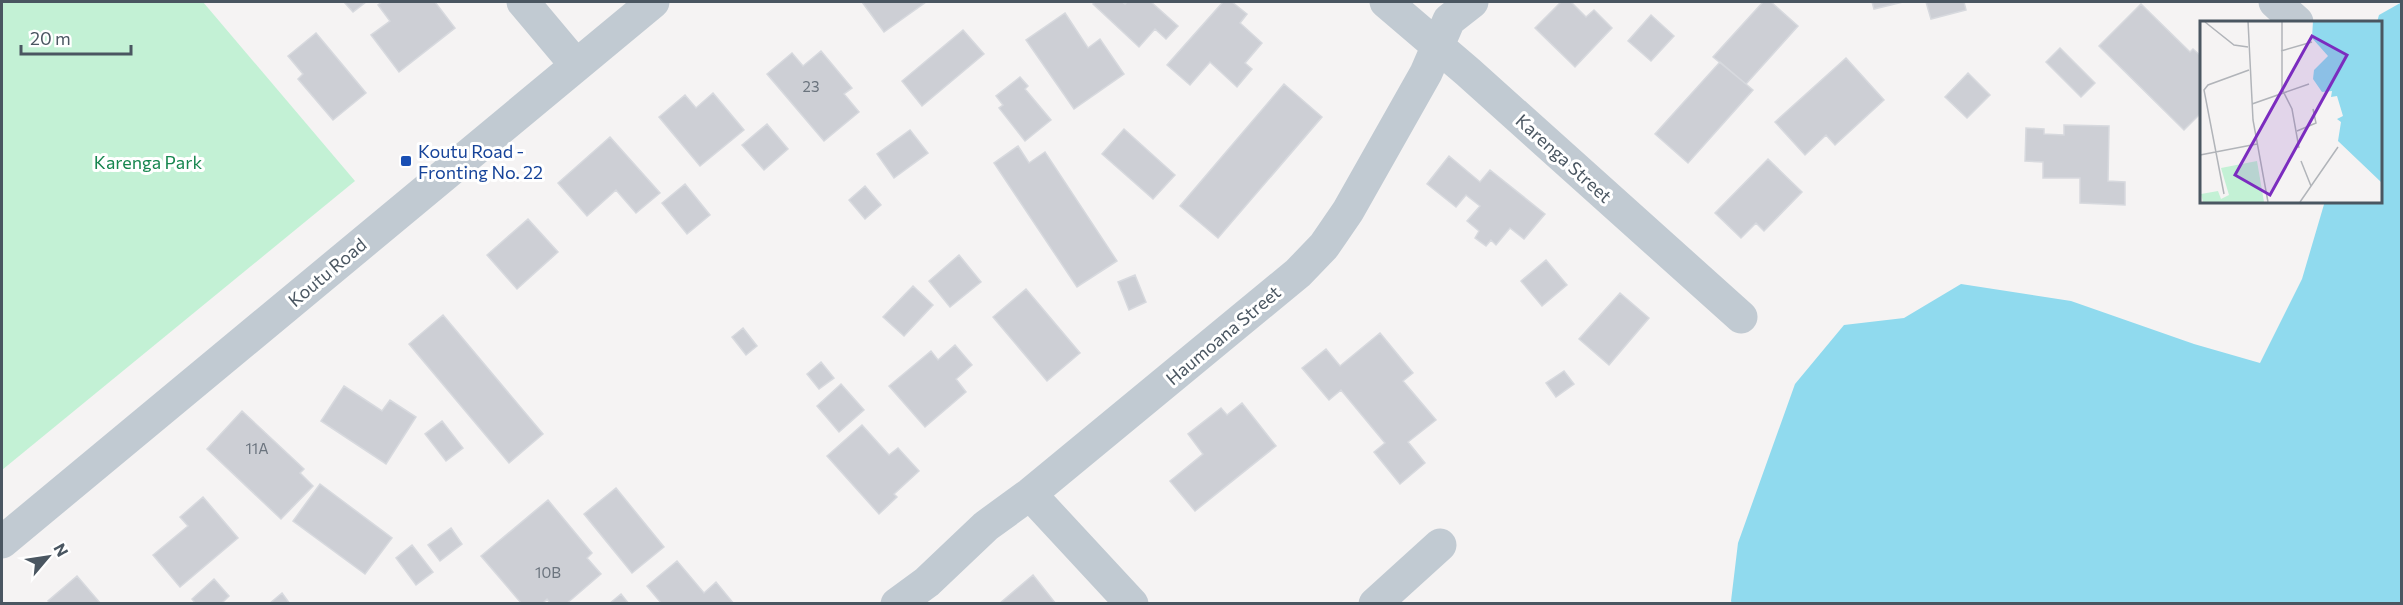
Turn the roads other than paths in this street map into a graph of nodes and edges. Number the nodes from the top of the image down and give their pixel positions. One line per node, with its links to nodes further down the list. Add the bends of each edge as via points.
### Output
1 (523, 2): 8 (street)
2 (653, 2): 8 (street, Koutu Road)
3 (1386, 2): 7 (street, Karenga Street)
4 (1472, 2): 7 (street, Haumoana Street, via 1449,20)
5 (2275, 2): 6 (street)
6 (2295, 21)
7 (1438, 46): 9 (street, Karenga Street); 10 (street, Haumoana Street, via 1348,212 1324,246 1298,273)
8 (576, 65): 11 (street, Koutu Road)
9 (1741, 317)
10 (1030, 494): 13 (street, Haumoana Street, via 986,526 927,582); 14 (street)
11 (2, 542)
12 (1440, 545): 15 (street)
13 (897, 603)
14 (1132, 603)
15 (1375, 603)

